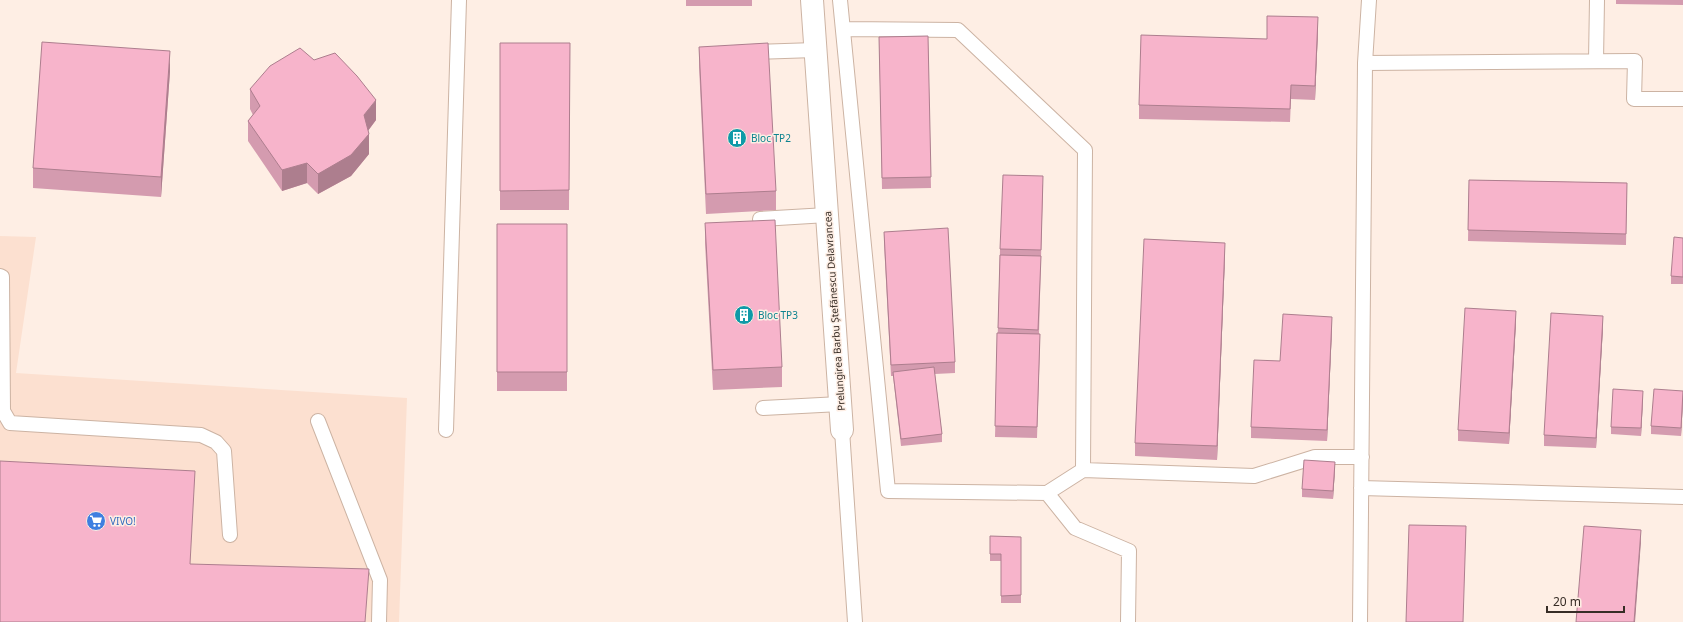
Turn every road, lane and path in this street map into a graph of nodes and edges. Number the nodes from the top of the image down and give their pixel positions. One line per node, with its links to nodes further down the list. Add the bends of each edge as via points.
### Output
1 (458, 0): 18 (lane)
2 (812, 0): 7 (street, Prelungirea Barbu Ștefănescu Delavrancea)
3 (840, 0): 6 (lane)
4 (1368, 0): 10 (lane)
5 (1597, 0): 9 (lane)
6 (843, 29): 21 (lane, via 958,30 1085,150); 23 (lane, via 888,491)
7 (815, 50): 8 (lane); 12 (street, Prelungirea Barbu Ștefănescu Delavrancea)
8 (753, 52)
9 (1596, 61): 10 (lane); 11 (lane, via 1635,61 1634,99)
10 (1365, 63): 20 (lane)
11 (1683, 99)
12 (827, 215): 13 (lane); 15 (street, Prelungirea Barbu Ștefănescu Delavrancea)
13 (760, 219)
14 (0, 276): 25 (lane, via 3,411 10,422 201,435 216,442 224,451)
15 (840, 404): 16 (lane); 19 (street, Prelungirea Barbu Ștefănescu Delavrancea)
16 (763, 408)
17 (318, 421): 26 (lane, via 380,580)
18 (446, 430)
19 (842, 430): 27 (lane, Prelungirea Barbu Ștefănescu Delavrancea)
20 (1362, 457): 21 (lane, via 1315,457 1254,476); 22 (lane)
21 (1084, 470): 23 (lane)
22 (1361, 488): 24 (lane); 29 (lane)
23 (1047, 493): 28 (lane, via 1075,528 1129,551)
24 (1683, 497)
25 (230, 535)
26 (379, 622)
27 (855, 622)
28 (1128, 622)
29 (1360, 622)

